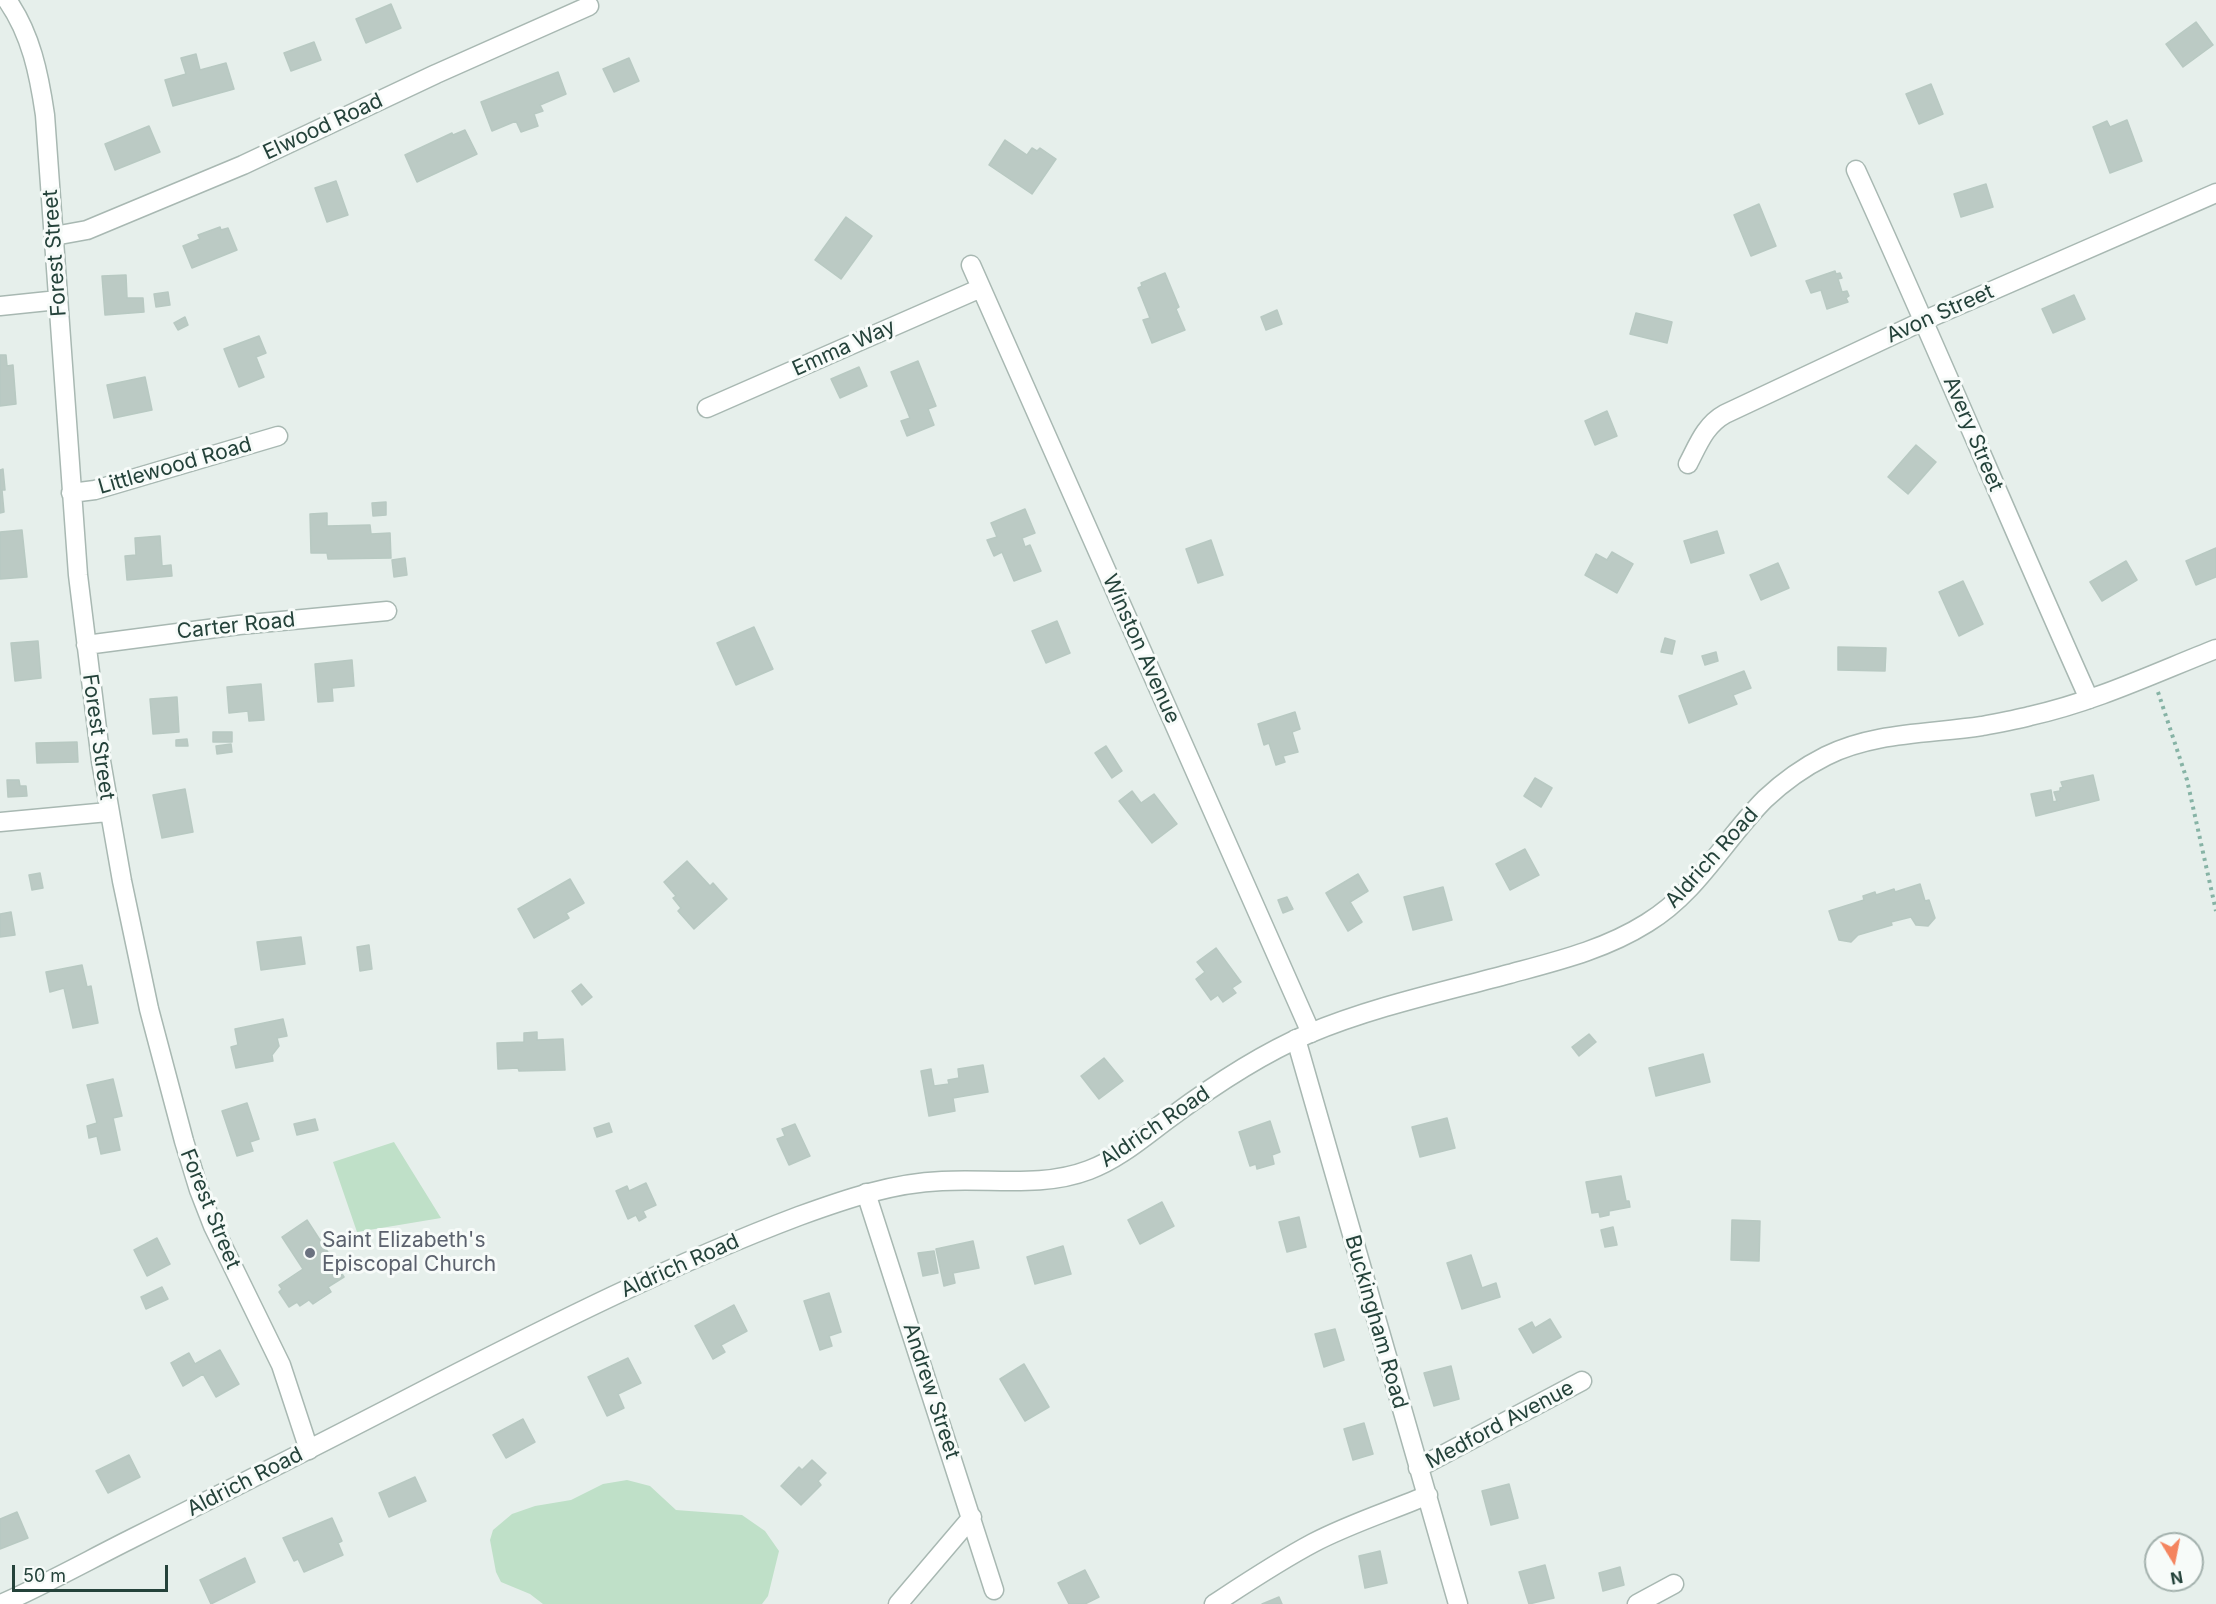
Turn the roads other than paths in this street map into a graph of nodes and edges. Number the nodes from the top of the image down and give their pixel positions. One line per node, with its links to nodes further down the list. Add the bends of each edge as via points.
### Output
1 (7, 0): 5 (street, Forest Street, via 26,36 39,76)
2 (589, 6): 5 (street, Elwood Road, via 243,165 87,230)
3 (1856, 170): 10 (street, Avery Street)
4 (2216, 193): 10 (street, Avon Street)
5 (54, 236): 8 (street, Forest Street)
6 (971, 265): 7 (street, Winston Avenue)
7 (981, 288): 11 (street, Emma Way); 21 (street, Winston Avenue)
8 (58, 300): 9 (street); 14 (street, Forest Street)
9 (0, 306)
10 (1925, 320): 13 (street, Avon Street, via 1718,418 1706,429); 18 (street, Avery Street)
11 (706, 408)
12 (278, 436): 14 (street, Littlewood Road, via 95,490)
13 (1688, 464)
14 (71, 493): 16 (street, Forest Street)
15 (387, 611): 16 (street, Carter Road)
16 (86, 645): 19 (street, Forest Street)
17 (2216, 649): 18 (street, Aldrich Road)
18 (2089, 699): 21 (street, Aldrich Road, via 2027,717 1896,736 1839,750 1782,784 1672,906 1634,931 1576,956 1391,1006)
19 (108, 812): 20 (street); 24 (street, Forest Street, via 149,1009 183,1142 213,1226 281,1365)
20 (0, 822)
21 (1303, 1036): 22 (street, Aldrich Road, via 1213,1087 1118,1155 1082,1173 1042,1181 934,1181); 25 (street, Buckingham Road)
22 (866, 1193): 24 (street, Aldrich Road, via 750,1235 663,1273 545,1328); 27 (street, Andrew Street)
23 (1582, 1382): 25 (street, Medford Avenue)
24 (309, 1450): 30 (street, Aldrich Road)
25 (1418, 1468): 26 (street, Buckingham Road)
26 (1428, 1494): 32 (street, via 1312,1544); 33 (street, Buckingham Road)
27 (972, 1517): 29 (street, Andrew Street); 31 (street)
28 (1674, 1584): 34 (street)
29 (994, 1590)
30 (1, 1604)
31 (898, 1604)
32 (1214, 1604)
33 (1458, 1604)
34 (1637, 1604)

